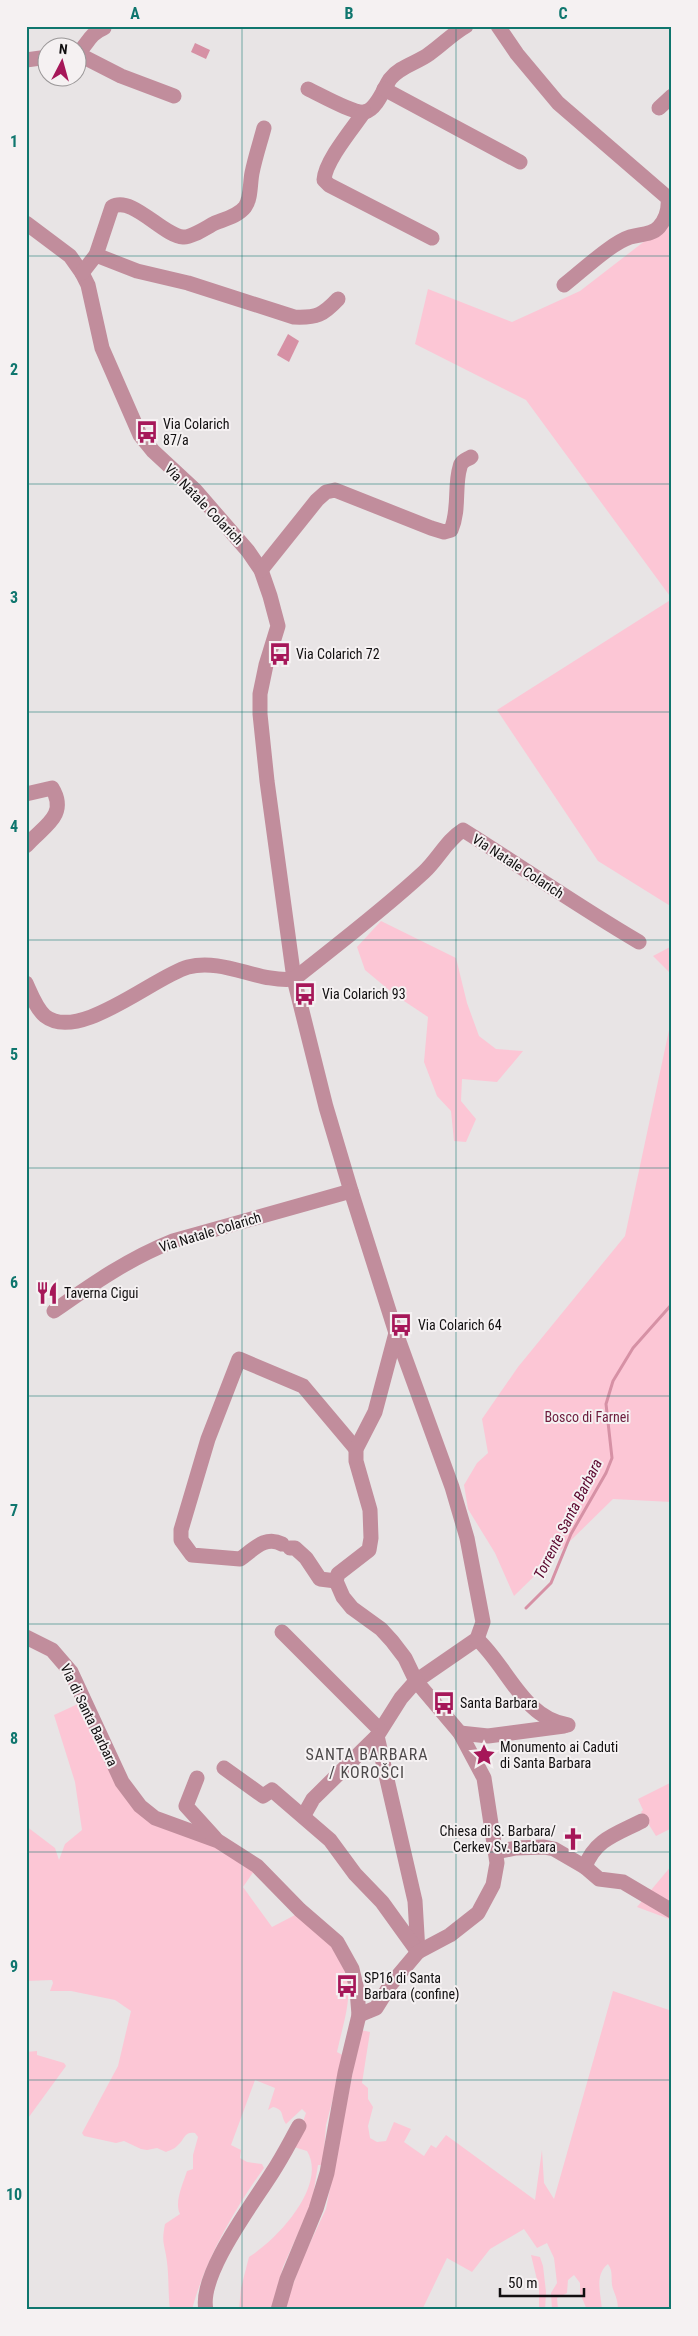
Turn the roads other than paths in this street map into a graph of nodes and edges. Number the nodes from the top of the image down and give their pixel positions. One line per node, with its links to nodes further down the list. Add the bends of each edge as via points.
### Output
1 (466, 26): 7 (street, via 430,54 399,71)
2 (498, 26): 18 (street, via 558,103 668,198 669,206 659,227 617,244)
3 (104, 28): 4 (street)
4 (88, 38)
5 (88, 59): 8 (street, via 121,76)
6 (308, 89): 11 (street)
7 (384, 89): 11 (street, via 372,108); 13 (street)
8 (174, 96)
9 (672, 96): 10 (street)
10 (659, 108)
11 (364, 112): 15 (street, via 324,174 324,180)
12 (264, 128): 16 (street, via 246,206 235,215 182,237 141,213 117,204 112,207)
13 (520, 162)
14 (26, 223): 17 (street, Via Natale Colarich, via 70,256)
15 (432, 238)
16 (96, 255): 17 (street); 19 (street, via 137,271 195,285 294,317 312,318 326,311)
17 (82, 272): 21 (street, Via Natale Colarich, via 102,348 140,435 195,490 248,550)
18 (564, 285)
19 (338, 299)
20 (471, 457): 21 (street, via 459,468 451,530 444,532 431,528 335,490 326,492 317,500)
21 (261, 570): 25 (street, Via Natale Colarich, via 278,626 260,694 260,714)
22 (26, 794): 23 (street, via 52,788 59,808 55,817)
23 (26, 846)
24 (639, 942): 25 (street, Via Natale Colarich, via 463,830 426,871 382,910)
25 (294, 979): 26 (street, via 279,980 222,966 188,967 94,1016 68,1022 46,1017); 27 (street, Via Natale Colarich)
26 (26, 983)
27 (351, 1191): 28 (street, Via Natale Colarich, via 173,1241 120,1266); 29 (street, Via Natale Colarich)
28 (54, 1310)
29 (396, 1333): 30 (street, via 375,1412); 34 (street, Via Natale Colarich, via 452,1487 466,1538 483,1622)
30 (356, 1449): 31 (street, via 356,1461 370,1510 371,1538 369,1550 344,1568); 31 (street, via 303,1386 238,1359 208,1439 182,1530 181,1540 192,1555 240,1559 266,1541 275,1541 295,1548 320,1579)
31 (336, 1581): 35 (street, via 352,1608 392,1641)
32 (282, 1632): 36 (street)
33 (26, 1638): 42 (street, Via di Santa Barbara, via 52,1650 71,1672 122,1782 140,1806 154,1818)
34 (477, 1639): 35 (street); 37 (street, via 529,1704 553,1721 568,1725 512,1734)
35 (416, 1681): 36 (street); 37 (street)
36 (378, 1733): 40 (street, via 313,1799); 46 (street, via 415,1901)
37 (460, 1734): 43 (street, via 484,1778)
38 (224, 1768): 40 (street, via 263,1796 272,1790)
39 (197, 1778): 42 (street, via 186,1806)
40 (304, 1815): 46 (street, via 330,1840 382,1902)
41 (642, 1821): 44 (street, via 598,1844)
42 (218, 1841): 47 (street, via 255,1859 300,1910 337,1942 352,1970)
43 (496, 1852): 44 (street, via 544,1847 554,1849); 46 (street, via 494,1884 478,1913 450,1935)
44 (585, 1867): 45 (street, via 599,1879 623,1882)
45 (672, 1911)
46 (418, 1952): 47 (street, via 376,2008)
47 (359, 2014): 50 (street, via 327,2173)
48 (299, 2126): 49 (street, via 273,2172 234,2229 215,2268)
49 (205, 2309)
50 (278, 2310)

